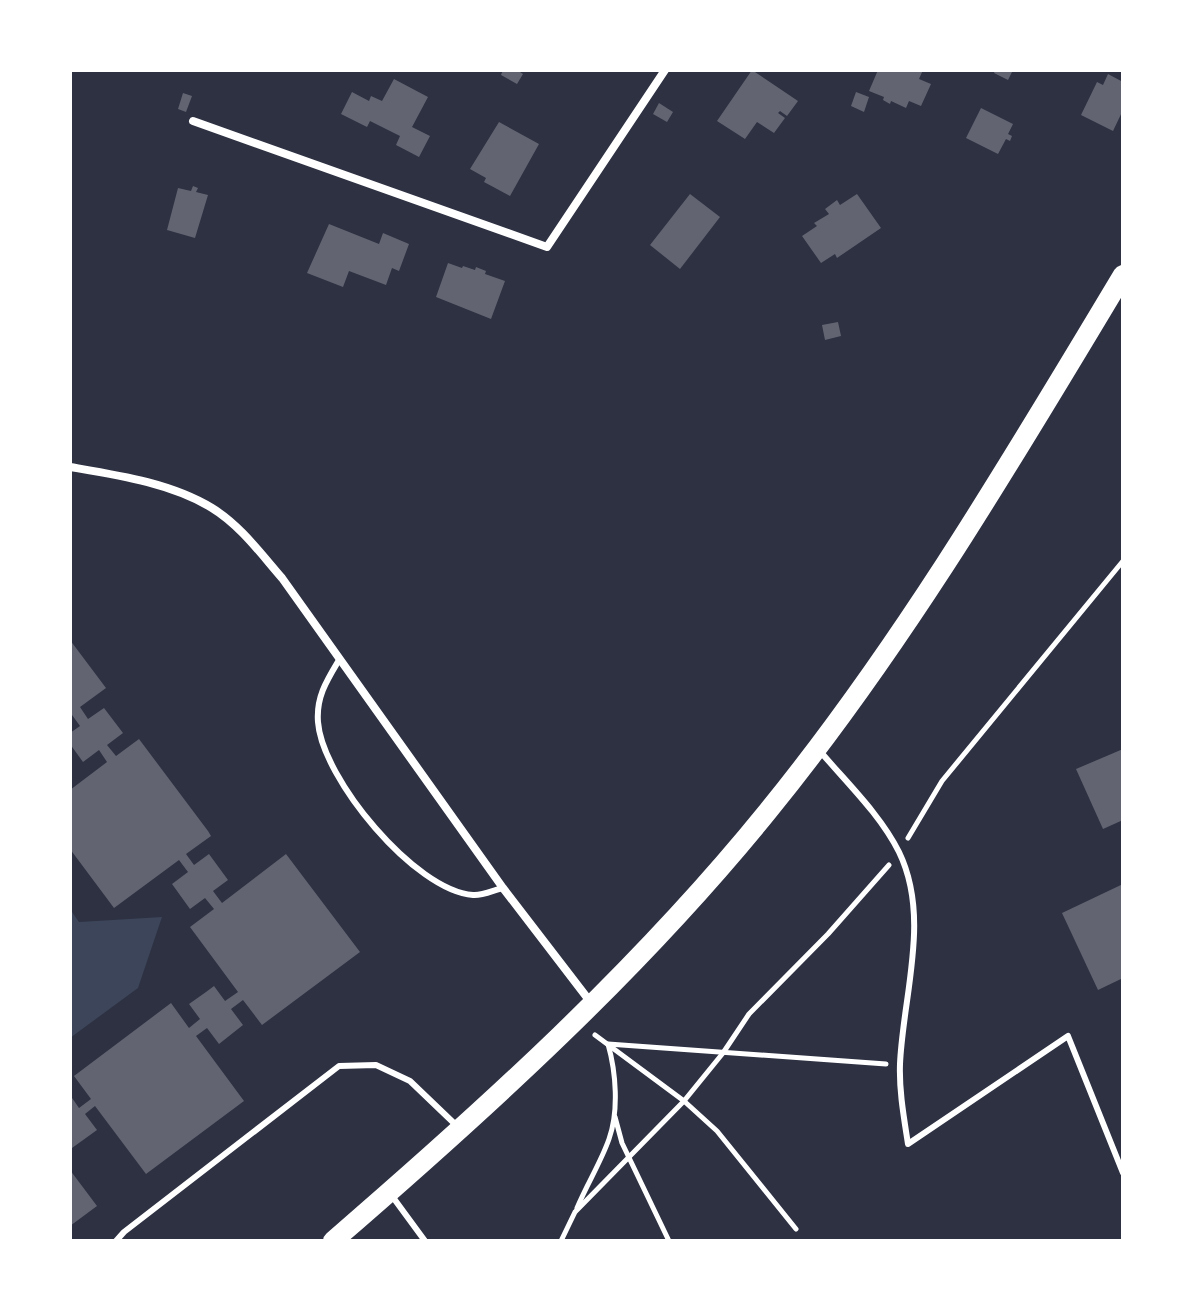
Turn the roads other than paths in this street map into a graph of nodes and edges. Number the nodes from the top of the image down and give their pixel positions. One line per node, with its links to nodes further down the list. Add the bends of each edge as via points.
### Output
1 (665, 70): 2 (street, via 547,247)
2 (193, 121)
3 (1123, 275): 6 (main road, via 923,596)
4 (70, 467): 5 (street, via 171,490 212,508 282,578)
5 (339, 660): 7 (street); 7 (lane, via 318,705 323,747 337,776 381,834 420,872 446,888 475,896)
6 (816, 748): 8 (main road, via 730,855); 10 (lane, via 873,813 899,852 910,887 914,941 900,1065 908,1144 1068,1036)
7 (503, 888): 8 (street)
8 (593, 1004): 9 (main road)
9 (460, 1130): 11 (main road); 12 (lane, via 410,1081 376,1065 339,1066)
10 (1123, 1173)
11 (390, 1193): 13 (main road); 14 (lane)
12 (116, 1241)
13 (333, 1241)
14 (425, 1241)

